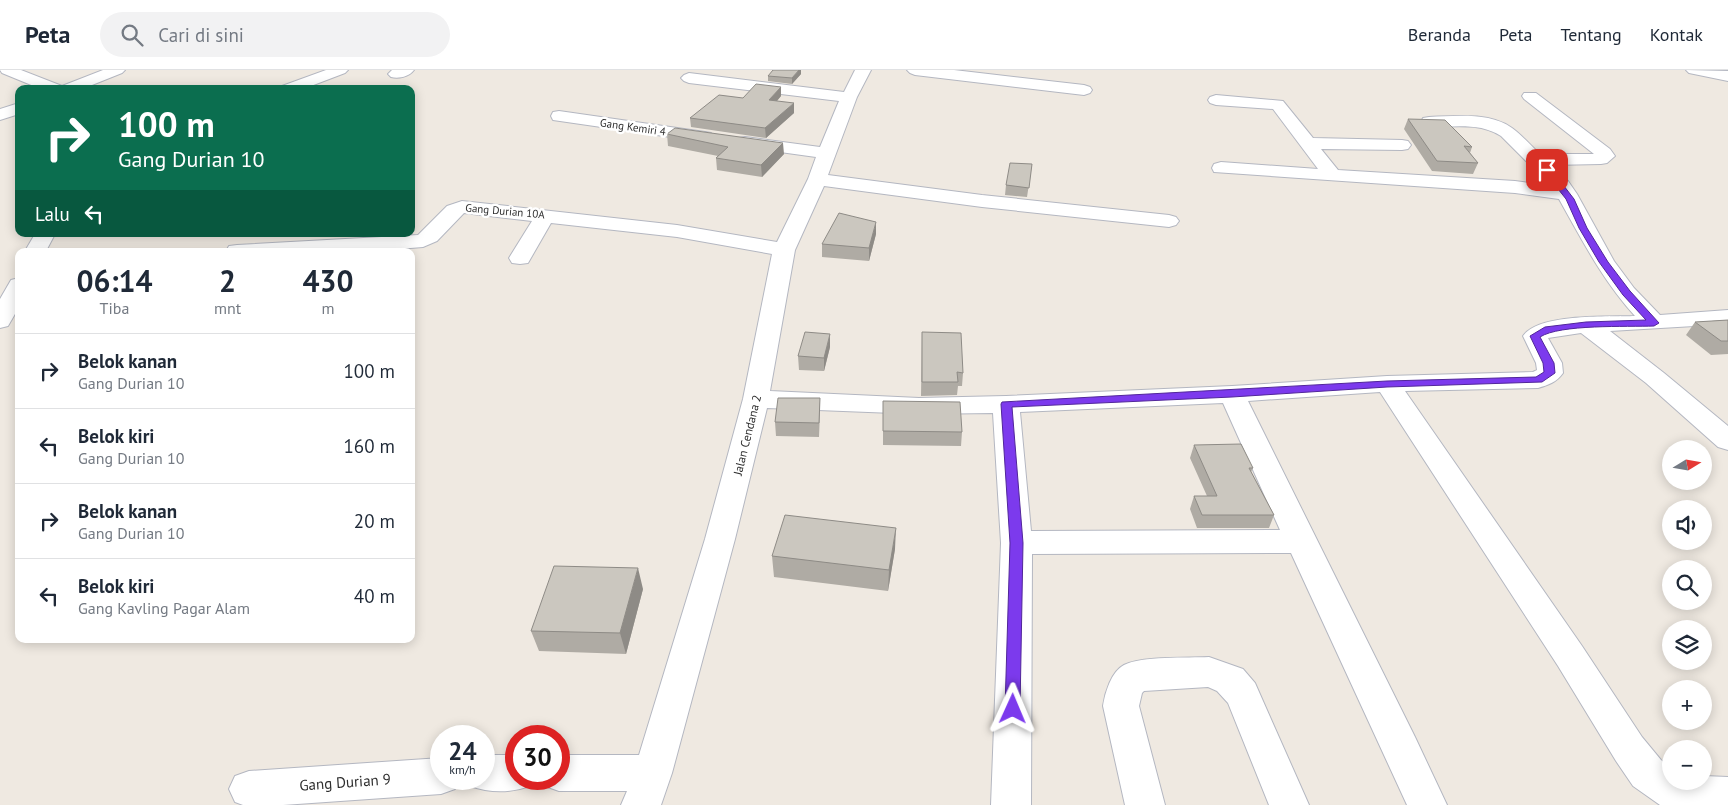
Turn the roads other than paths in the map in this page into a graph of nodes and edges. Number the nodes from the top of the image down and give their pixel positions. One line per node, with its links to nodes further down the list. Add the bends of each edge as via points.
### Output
1 (7, 70): 9 (street)
2 (117, 70): 10 (street)
3 (340, 70): 11 (street)
4 (863, 70): 14 (street, Jalan Cendana 2)
5 (915, 70): 12 (street)
6 (1694, 70): 7 (street)
7 (1728, 76)
8 (689, 78): 14 (street)
9 (46, 85)
10 (78, 85)
11 (299, 85)
12 (1084, 90)
13 (1530, 96): 23 (street, via 1606,156 1601,159)
14 (849, 97): 22 (street, Jalan Cendana 2)
15 (1216, 100): 20 (street, via 1277,104)
16 (15, 109): 17 (street)
17 (0, 115)
18 (559, 116): 22 (street, Gang Kemiri 4)
19 (1429, 122): 23 (street, via 1496,126)
20 (1308, 143): 21 (street); 25 (street)
21 (1402, 145)
22 (826, 153): 26 (street, Jalan Cendana 2)
23 (1536, 160): 27 (street)
24 (1222, 168): 25 (street)
25 (1333, 176): 27 (street, via 1515,187)
26 (817, 180): 29 (street); 31 (street, Jalan Cendana 2)
27 (1567, 194): 37 (street, via 1604,262 1626,293)
28 (545, 215): 30 (street, Gang Durian 10A, via 462,206 423,241); 31 (street, Gang Durian 10A, via 677,231); 32 (street)
29 (1169, 221)
30 (304, 248)
31 (784, 250): 42 (street, Jalan Cendana 2)
32 (520, 258)
33 (15, 293): 35 (street)
34 (1728, 317): 37 (street)
35 (0, 321)
36 (15, 322): 39 (street)
37 (1654, 323): 38 (street)
38 (1586, 325): 40 (street, via 1545,330 1535,336 1550,373 1538,380); 44 (street, via 1655,378)
39 (0, 326)
40 (1387, 384): 41 (street); 51 (street, via 1647,773 1675,793)
41 (1232, 394): 43 (street); 45 (street)
42 (756, 399): 43 (street, via 919,406); 50 (street, Jalan Cendana 2, via 720,539)
43 (1006, 404): 46 (street)
44 (1728, 441)
45 (1301, 542): 46 (street); 55 (street)
46 (1016, 543): 52 (street)
47 (570, 775): 50 (street)
48 (430, 777): 49 (street, Gang Durian 9)
49 (249, 788)
50 (647, 789)
51 (1728, 796)
52 (1011, 805)
53 (1145, 805): 54 (street, via 1121,706 1124,691 1136,676 1209,672 1230,680 1242,694)
54 (1289, 805)
55 (1427, 805)

